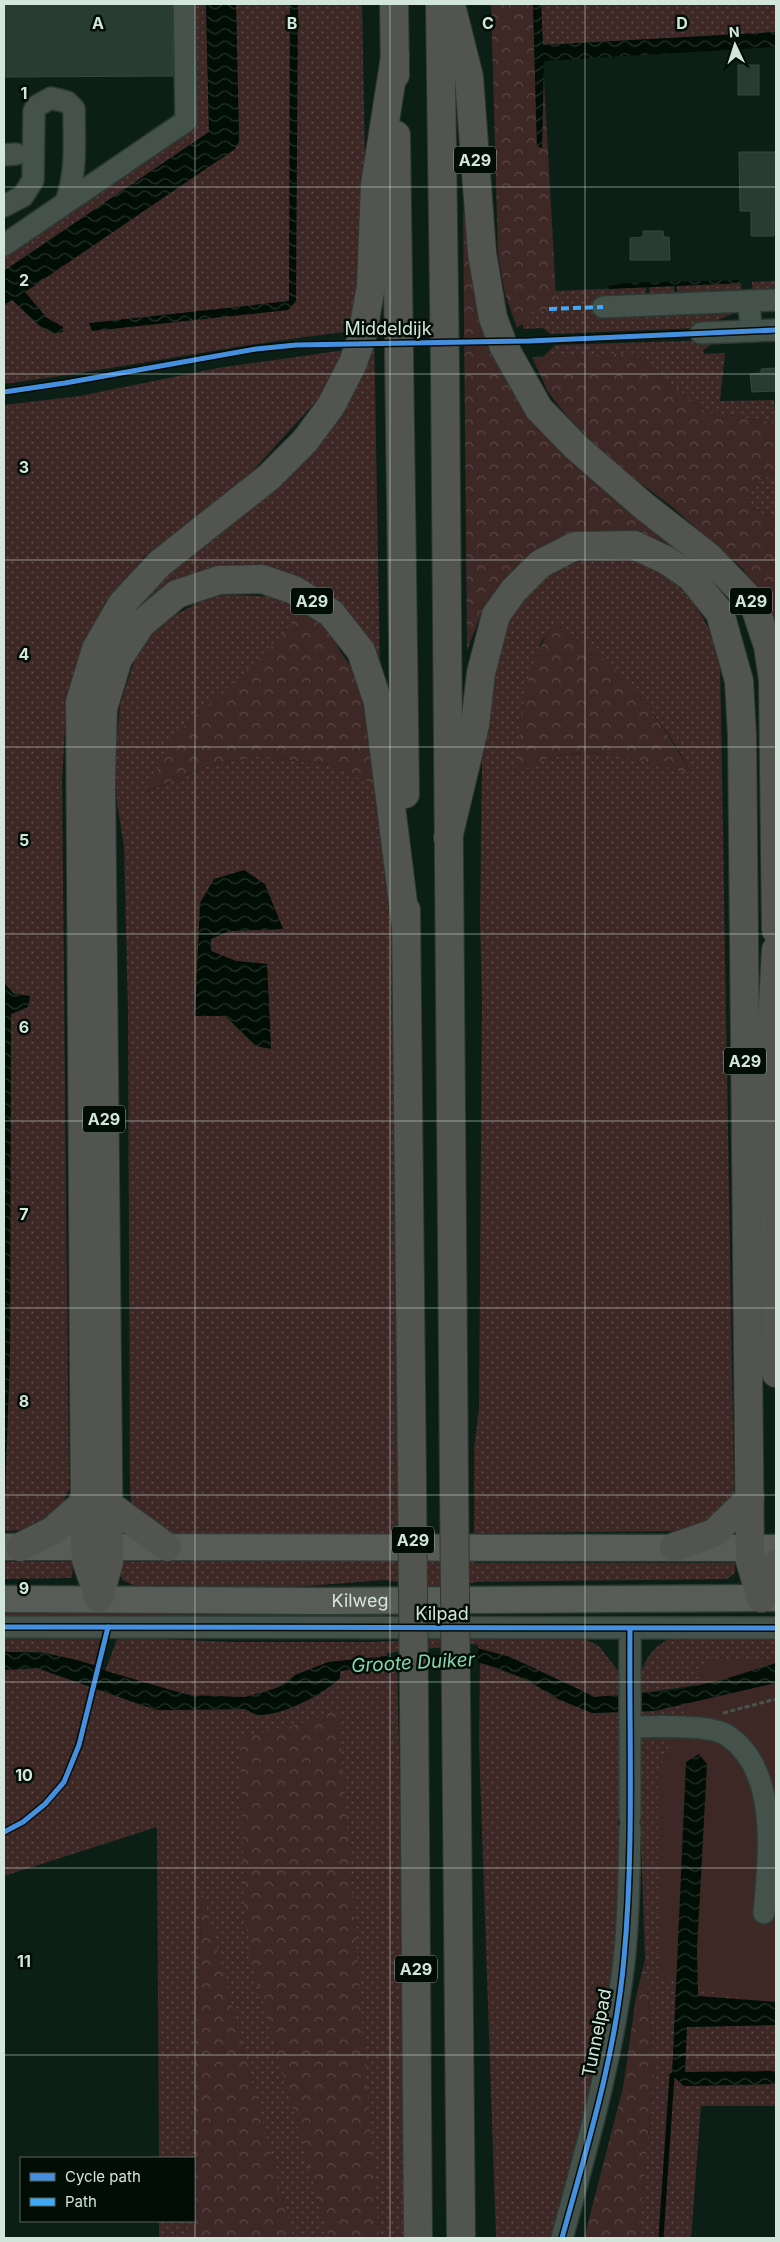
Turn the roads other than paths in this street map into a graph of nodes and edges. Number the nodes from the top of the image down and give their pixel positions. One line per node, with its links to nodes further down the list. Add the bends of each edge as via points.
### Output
1 (184, 4): 6 (street, via 186,121)
2 (394, 4): 5 (highway, A29)
3 (440, 4): 15 (highway, A29)
4 (450, 4): 17 (highway, A29, via 469,78 482,253 493,318 504,347 539,409 576,447 709,557 754,604 768,646 773,680)
5 (395, 57): 16 (highway, A29); 21 (highway, A29, via 375,185 368,310 353,363 331,406 305,441 269,477 158,564 122,604 96,649 80,702)
6 (66, 202): 7 (street, via 74,170 74,109 67,102 51,98 34,111 34,170 29,188 23,196); 8 (street)
7 (4, 206)
8 (4, 245)
9 (776, 300): 10 (street)
10 (749, 301): 11 (street); 13 (street)
11 (603, 307)
12 (776, 330): 13 (street)
13 (751, 331): 14 (street)
14 (701, 333)
15 (448, 838): 20 (highway, A29, via 475,725 481,673 496,615 514,590 540,564 576,546 634,545 666,560 691,577 720,613 739,681); 37 (highway, A29, bridge)
16 (406, 927): 21 (highway, A29, via 378,702 361,650 331,613 294,590 262,580 219,580 178,594 141,624 118,659 103,708); 36 (highway, A29, bridge)
17 (776, 930)
18 (776, 950): 19 (highway, A29, via 772,1023)
19 (776, 1374)
20 (750, 1498): 25 (highway, via 714,1533); 26 (highway, A29)
21 (97, 1503): 22 (highway, via 52,1531); 23 (highway, A29); 24 (highway)
22 (12, 1547): 23 (main road)
23 (97, 1547): 24 (main road); 28 (highway, A29, via 109,1562)
24 (167, 1547): 25 (main road)
25 (674, 1547): 26 (main road)
26 (763, 1548): 29 (highway, A29, via 750,1561)
27 (776, 1564): 29 (highway)
28 (98, 1598): 29 (main road, Kilweg, via 325,1601); 30 (main road, Kilweg)
29 (769, 1598)
30 (4, 1599)
31 (4, 1627): 33 (street, Kilpad)
32 (776, 1628): 33 (street, Kilpad)
33 (630, 1629): 34 (street, Tunnelpad)
34 (630, 1721): 35 (street, via 716,1732 748,1753 770,1808); 38 (street, Tunnelpad, via 630,1823 624,1959 614,2031 590,2137)
35 (764, 1913)
36 (418, 2238)
37 (461, 2238)
38 (562, 2238)

